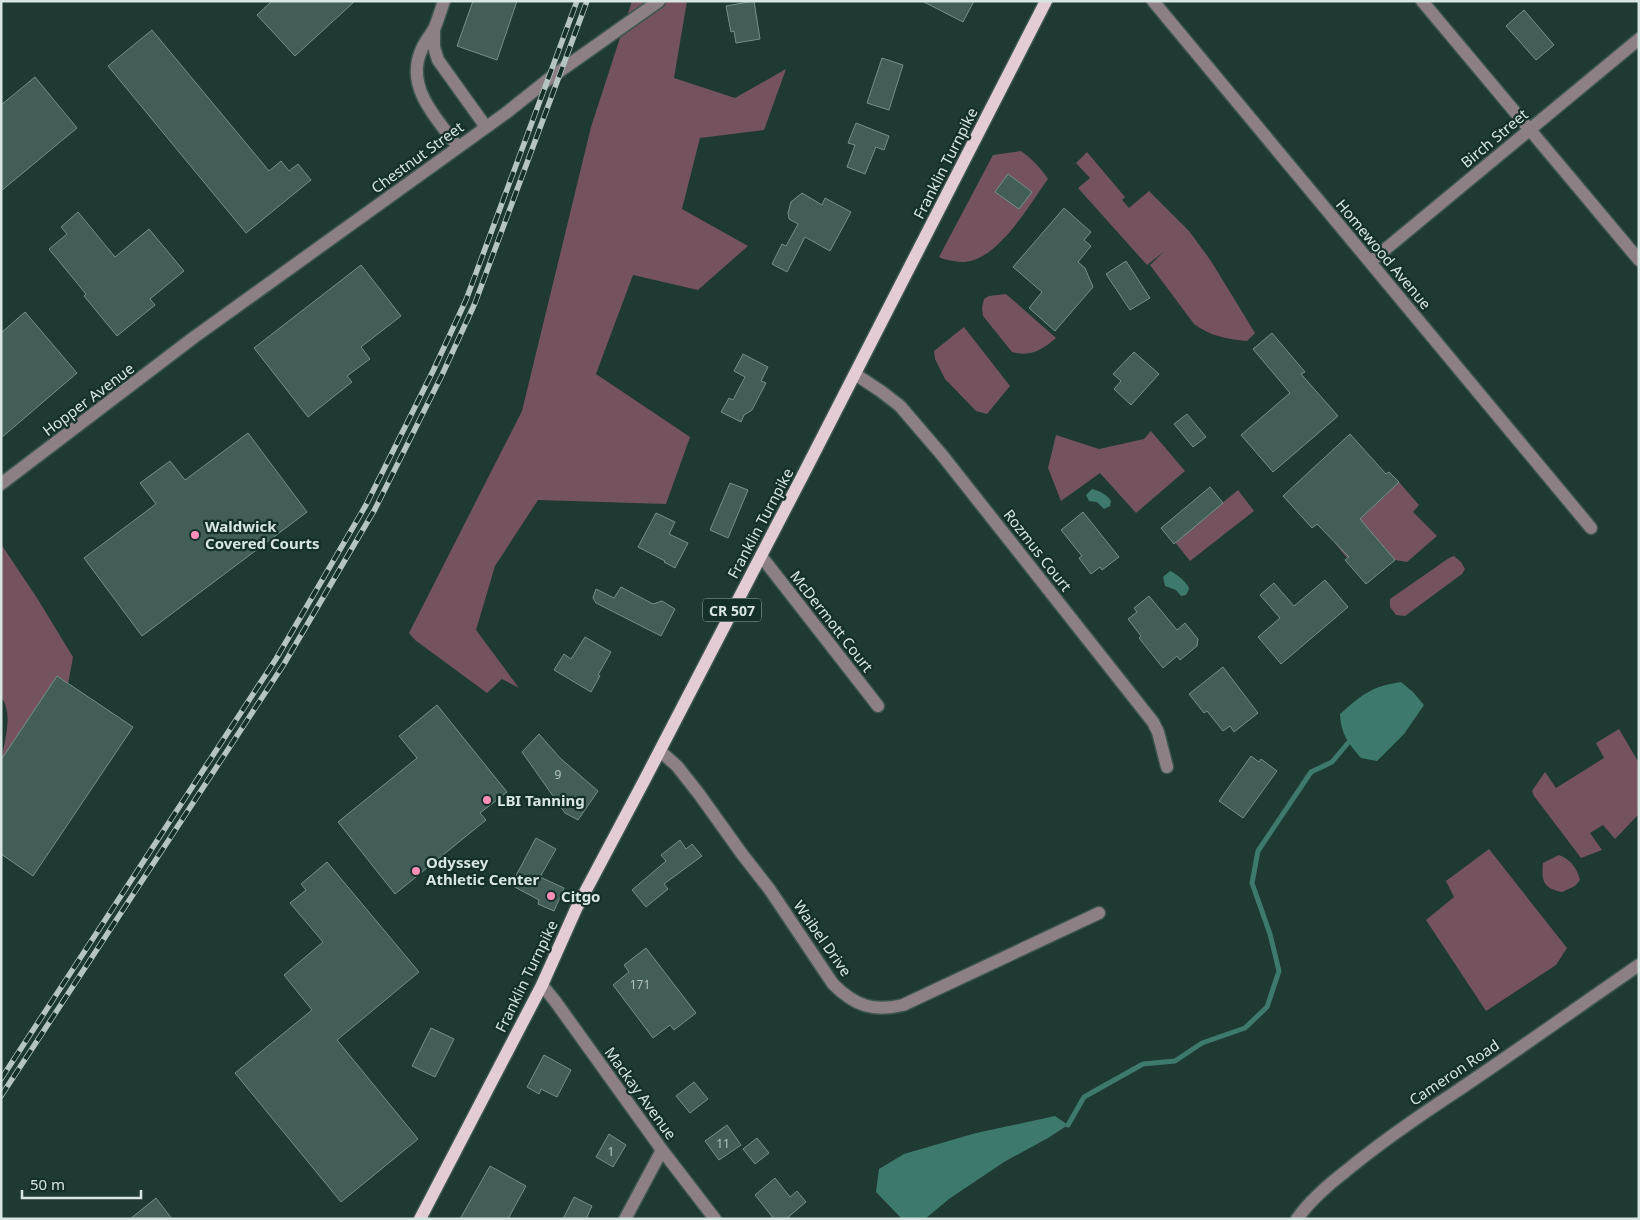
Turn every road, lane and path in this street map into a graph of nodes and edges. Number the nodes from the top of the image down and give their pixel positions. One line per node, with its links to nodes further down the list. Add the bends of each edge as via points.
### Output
1 (444, 1): 6 (street)
2 (659, 1): 8 (street, Chestnut Street)
3 (1046, 1): 14 (main road, Franklin Turnpike / CR 507)
4 (1153, 1): 12 (street, Homewood Avenue)
5 (1422, 1): 9 (street)
6 (434, 28): 8 (street, via 438,60); 10 (street, via 419,56 416,68 418,84 425,102)
7 (1639, 39): 9 (street, Birch Street)
8 (486, 127): 10 (street, Chestnut Street)
9 (1529, 130): 11 (street); 12 (street, Birch Street)
10 (458, 147): 13 (street, Chestnut Street)
11 (1639, 260)
12 (1370, 262): 16 (street, Homewood Avenue)
13 (193, 338): 15 (street, Hopper Avenue)
14 (855, 374): 17 (main road, Franklin Turnpike / CR 507); 20 (street, Rozmus Court, via 900,406 972,493 1153,722)
15 (1, 484)
16 (1591, 528)
17 (761, 556): 18 (street, McDermott Court); 19 (main road, Franklin Turnpike / CR 507)
18 (878, 706)
19 (660, 751): 21 (street, Waibel Drive, via 699,794 770,890 833,984 858,1004 873,1008 903,1005); 23 (main road, Franklin Turnpike / CR 507, via 576,909)
20 (1168, 767)
21 (1099, 913)
22 (1639, 965): 28 (street, Cameron Road, via 1374,1148 1332,1182)
23 (542, 985): 24 (street, Mackay Avenue); 25 (main road, Franklin Turnpike / CR 507)
24 (662, 1150): 26 (street); 27 (street, Mackay Avenue)
25 (420, 1219)
26 (625, 1219)
27 (714, 1219)
28 (1297, 1219)

